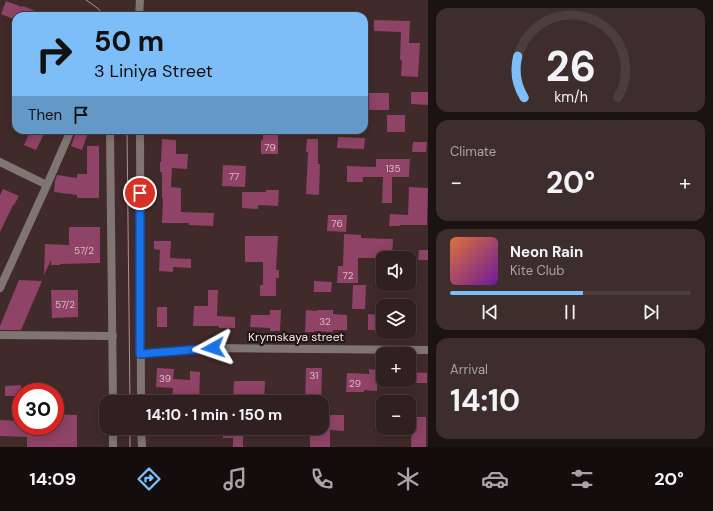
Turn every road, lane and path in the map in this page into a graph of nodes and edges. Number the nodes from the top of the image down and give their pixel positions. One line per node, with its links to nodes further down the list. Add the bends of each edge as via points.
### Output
1 (140, 0): 2 (street)
2 (139, 12)
3 (69, 134): 7 (street)
4 (110, 134): 10 (street)
5 (140, 134): 12 (street)
6 (0, 162): 7 (street)
7 (47, 185): 8 (street)
8 (0, 288)
9 (0, 335): 10 (street)
10 (112, 336): 13 (street)
11 (428, 350): 12 (street, Krymskaya street, via 213,348)
12 (140, 354): 14 (street)
13 (113, 395)
14 (141, 395)
15 (113, 435): 17 (street)
16 (141, 435): 18 (street)
17 (113, 447)
18 (142, 447)

